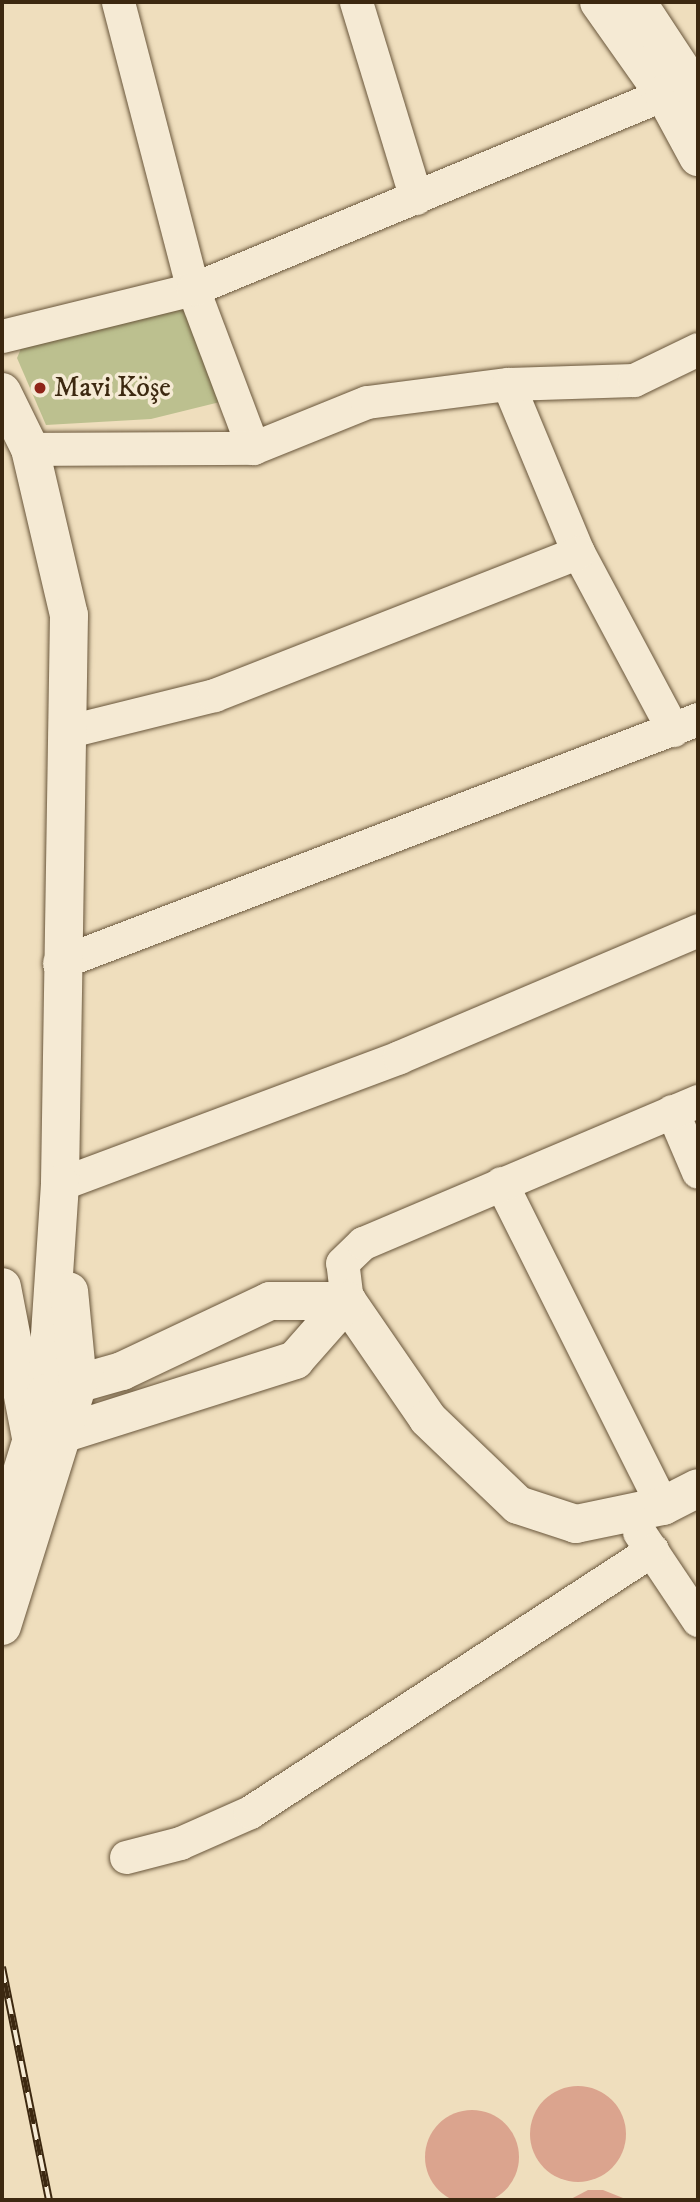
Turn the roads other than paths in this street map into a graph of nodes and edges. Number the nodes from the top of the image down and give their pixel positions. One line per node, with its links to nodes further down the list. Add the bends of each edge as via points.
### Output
1 (118, 2): 8 (street)
2 (356, 2): 7 (street)
3 (599, 2): 5 (main road)
4 (637, 2): 5 (main road)
5 (686, 80): 6 (main road); 7 (street)
6 (698, 158)
7 (415, 198): 8 (street)
8 (193, 289): 9 (street); 13 (street)
9 (2, 336)
10 (698, 349): 11 (street, via 634,380)
11 (508, 384): 13 (street, via 367,402); 15 (street)
12 (2, 392): 14 (main road)
13 (253, 448): 14 (street)
14 (30, 449): 17 (main road, via 69,615)
15 (578, 552): 16 (street); 17 (street, via 214,695)
16 (686, 724): 19 (street)
17 (65, 732): 19 (main road)
18 (698, 930): 23 (street)
19 (59, 964): 23 (main road)
20 (685, 1106): 21 (street); 22 (street)
21 (698, 1171)
22 (501, 1183): 25 (street, via 363,1243 342,1263); 30 (street)
23 (59, 1195): 26 (main road, via 94,1353); 27 (main road)
24 (2, 1287): 28 (main road)
25 (347, 1301): 26 (main road, via 270,1301); 28 (main road, via 295,1360); 30 (main road, via 428,1419 519,1506 576,1524)
26 (122, 1371): 27 (main road)
27 (62, 1389): 28 (main road)
28 (49, 1439): 31 (main road); 33 (main road, via 46,1494)
29 (698, 1488): 30 (main road)
30 (646, 1511): 32 (street)
31 (3, 1528): 33 (main road)
32 (652, 1550): 34 (street); 36 (street, via 250,1812 180,1843)
33 (16, 1582): 35 (main road)
34 (698, 1620)
35 (2, 1626)
36 (127, 1857)

